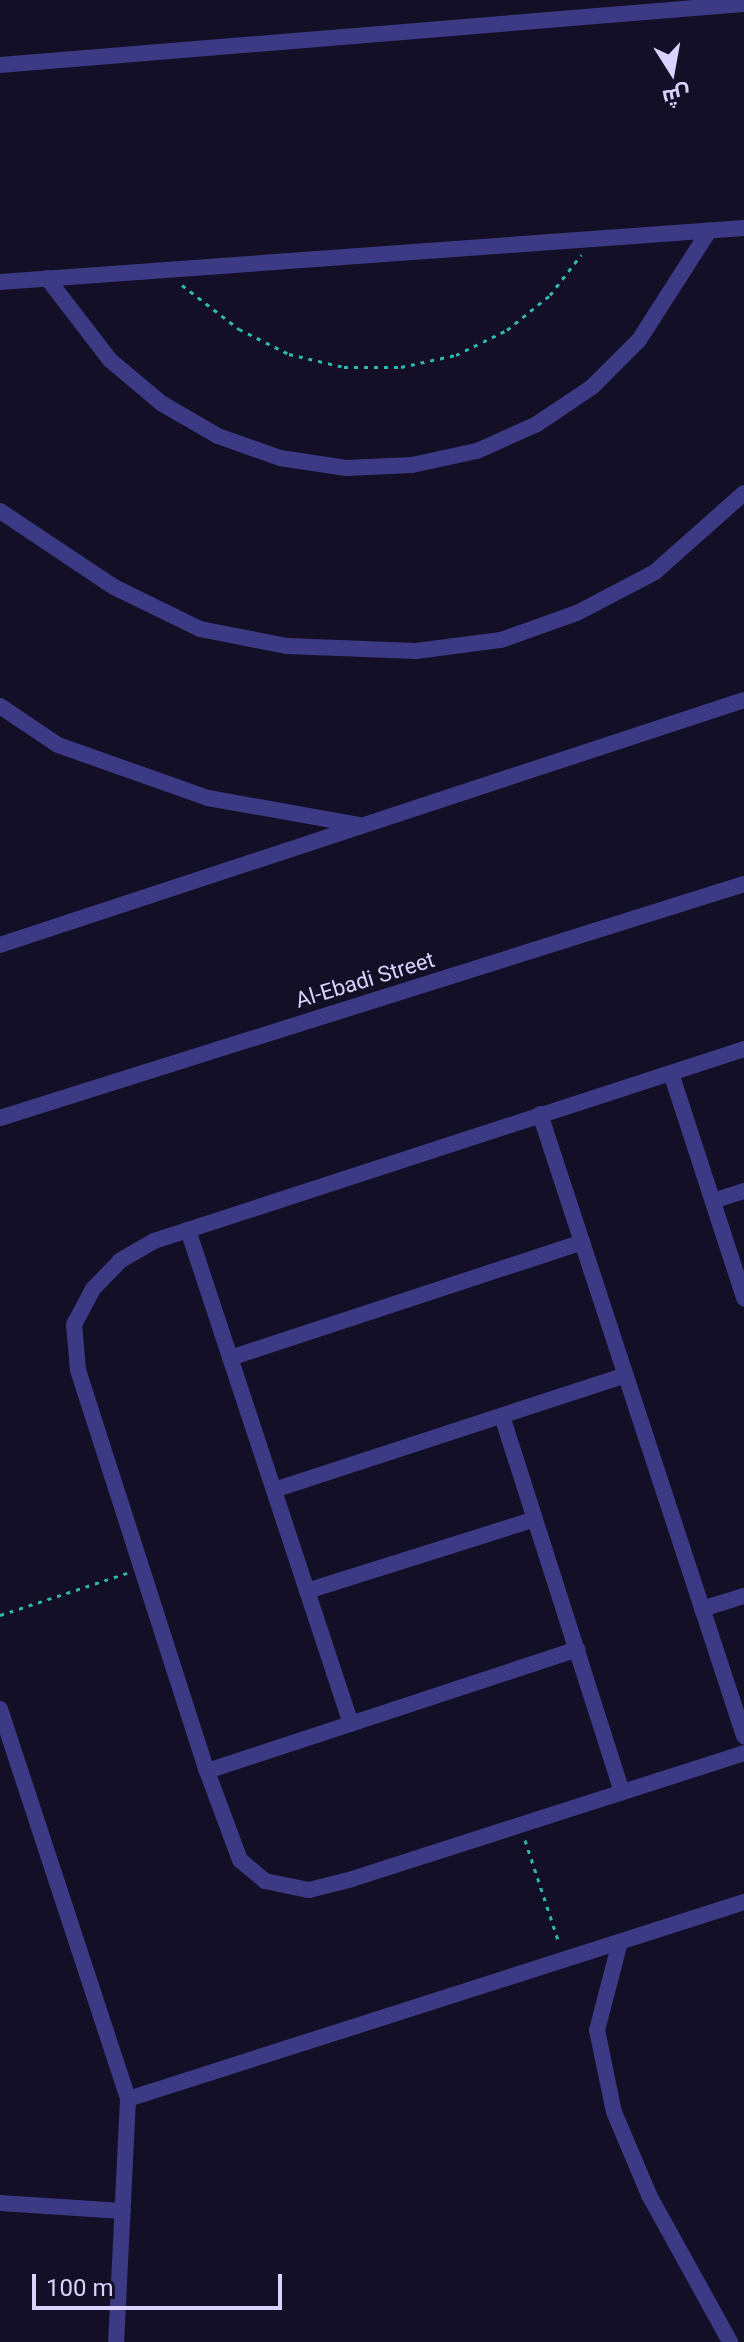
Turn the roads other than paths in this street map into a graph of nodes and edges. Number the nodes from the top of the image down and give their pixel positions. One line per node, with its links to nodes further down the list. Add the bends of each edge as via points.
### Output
1 (744, 4): 2 (street)
2 (0, 65)
3 (744, 228): 4 (street)
4 (709, 231): 5 (street); 5 (street, via 639,340 592,387 537,424 477,451 412,465 346,468 280,458 218,436 161,403 110,360)
5 (47, 278): 6 (street)
6 (0, 282)
7 (744, 493): 8 (street, via 655,572 577,613 501,640 416,651 287,646 200,629 114,587)
8 (0, 511)
9 (744, 700): 11 (street)
10 (0, 706): 11 (street, via 58,745 208,798)
11 (364, 826): 13 (street)
12 (744, 884): 17 (street, Al-Ebadi Street)
13 (0, 945)
14 (744, 1049): 15 (street)
15 (671, 1073): 16 (street); 19 (street)
16 (540, 1114): 20 (street); 21 (street)
17 (0, 1118)
18 (744, 1191): 19 (street)
19 (713, 1201): 22 (street)
20 (188, 1230): 23 (street); 36 (street, via 120,1261 93,1289 74,1324 78,1370)
21 (582, 1242): 23 (street); 24 (street)
22 (744, 1298)
23 (230, 1358): 26 (street)
24 (626, 1375): 25 (street); 30 (street)
25 (502, 1416): 26 (street); 27 (street)
26 (274, 1490): 28 (street)
27 (535, 1519): 28 (street); 31 (street)
28 (307, 1591): 33 (street)
29 (744, 1596): 30 (street)
30 (702, 1609): 34 (street)
31 (577, 1649): 33 (street); 37 (street)
32 (0, 1709): 40 (street)
33 (351, 1724): 36 (street)
34 (744, 1736)
35 (744, 1753): 37 (street)
36 (207, 1771): 37 (street, via 240,1860 265,1881 309,1890)
37 (622, 1792)
38 (744, 1902): 39 (street)
39 (620, 1942): 40 (street); 44 (street, via 597,2030 614,2112 655,2208)
40 (128, 2099): 42 (street)
41 (0, 2203): 42 (street)
42 (123, 2211): 43 (street)
43 (116, 2342)
44 (730, 2342)

